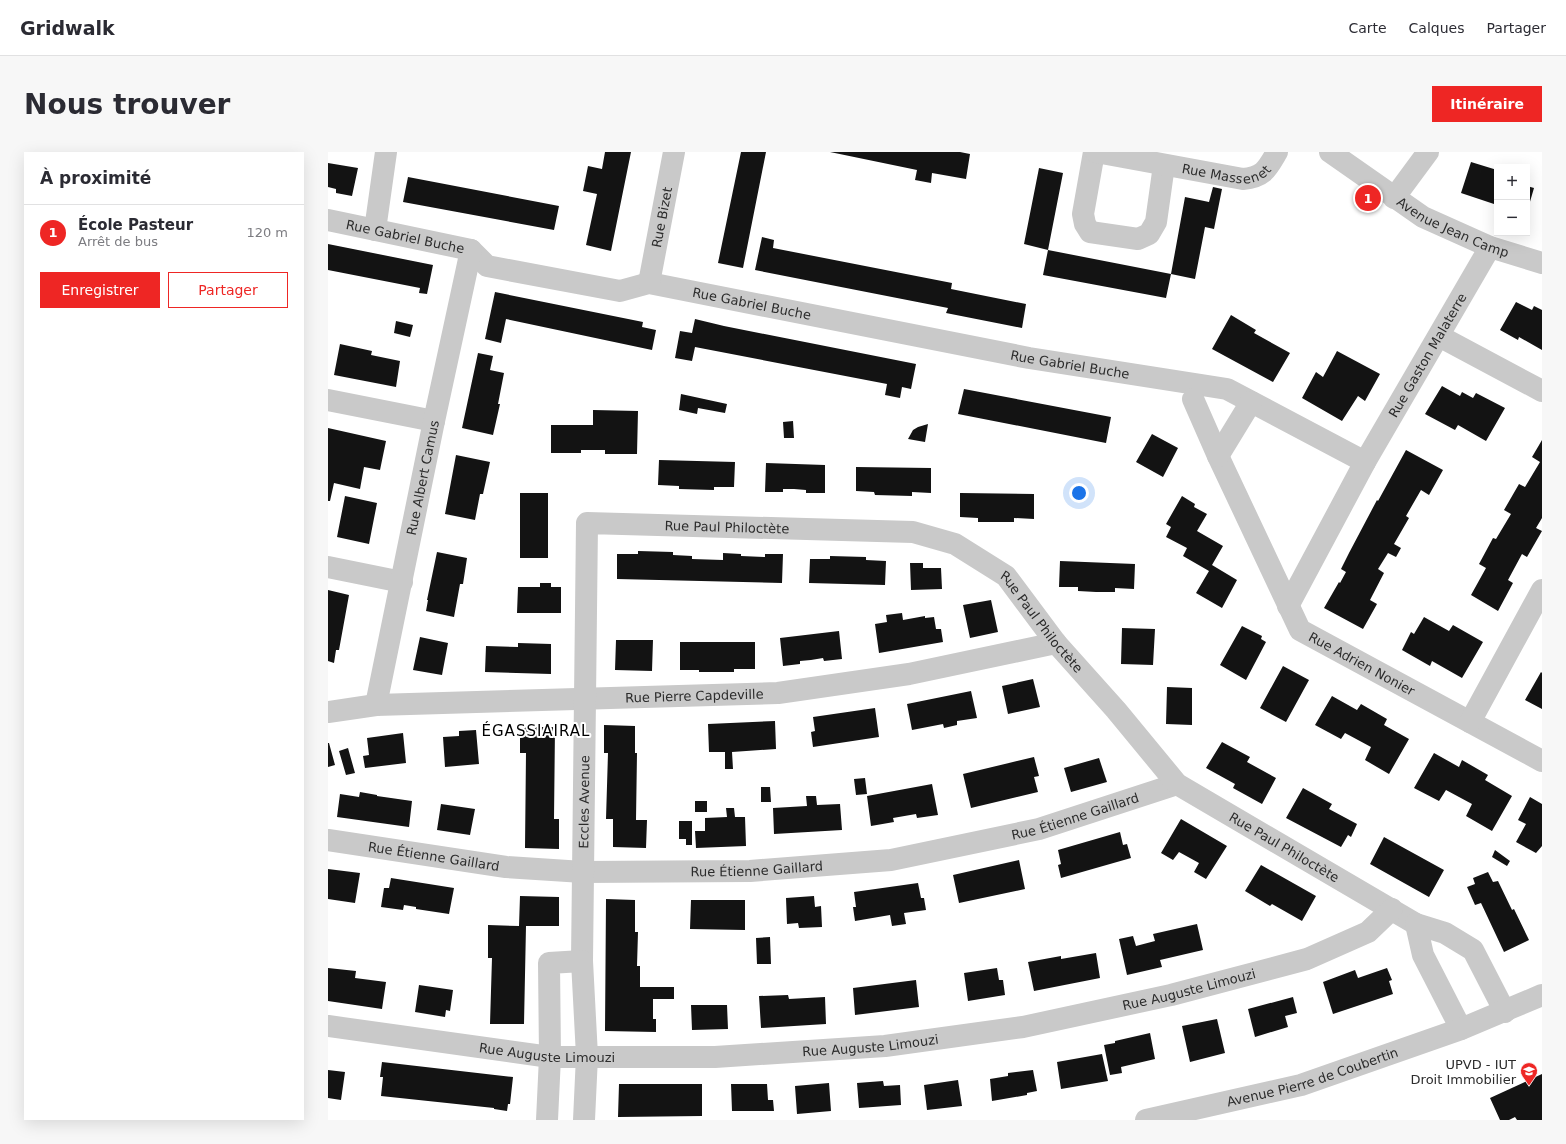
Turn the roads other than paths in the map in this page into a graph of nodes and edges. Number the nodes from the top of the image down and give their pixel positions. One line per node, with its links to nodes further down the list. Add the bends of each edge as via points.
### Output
1 (386, 152): 10 (street)
2 (674, 152): 14 (street, Rue Bizet)
3 (1095, 152): 7 (street, Rue Massenet); 7 (street, Rue Massenet, via 1083,214 1090,232 1138,239 1149,234 1156,222)
4 (1277, 152): 7 (street, Rue Massenet, via 1266,170 1254,178 1243,179)
5 (1330, 152): 8 (street, Avenue Jean Camp)
6 (1428, 152): 8 (street)
7 (1164, 165)
8 (1394, 198): 11 (street, Avenue Jean Camp, via 1422,217)
9 (328, 220): 10 (street, Rue Gabriel Buche)
10 (375, 230): 12 (street, Rue Gabriel Buche)
11 (1490, 247): 13 (street, Avenue Jean Camp); 15 (street, Rue Gaston Malaterre)
12 (471, 250): 14 (street, Rue Gabriel Buche, via 487,266 620,291); 20 (street, Rue Albert Camus)
13 (1542, 263)
14 (649, 283): 16 (street, Rue Gabriel Buche)
15 (1439, 336): 17 (street); 22 (street, Rue Gaston Malaterre)
16 (1188, 390): 19 (street, via 1227,389); 21 (street, Rue Adrien Nonier)
17 (1542, 392)
18 (328, 400): 20 (street)
19 (1251, 402): 21 (street); 22 (street)
20 (434, 421): 25 (street, Rue Albert Camus)
21 (1218, 456): 27 (street, Rue Adrien Nonier)
22 (1366, 462): 27 (street, Rue Gaston Malaterre)
23 (587, 523): 28 (street, Rue Paul Philoctète, via 913,532 954,544 1006,576); 29 (street, Eccles Avenue)
24 (328, 567): 25 (street)
25 (402, 582): 30 (street, Rue Albert Camus)
26 (1542, 590): 32 (street)
27 (1288, 606): 32 (street, Rue Adrien Nonier, via 1300,630)
28 (1056, 643): 29 (street, Rue Pierre Capdeville, via 909,674 778,693); 34 (street, Rue Paul Philoctète)
29 (584, 700): 30 (street, Rue Pierre Capdeville); 36 (street, Eccles Avenue)
30 (376, 705): 31 (street, Rue Pierre Capdeville)
31 (328, 712)
32 (1470, 722): 33 (street, Rue Adrien Nonier)
33 (1542, 761)
34 (1177, 784): 36 (street, Rue Étienne Gaillard, via 1039,829 891,860 750,871); 37 (street, Rue Paul Philoctète)
35 (328, 840): 36 (street, Rue Étienne Gaillard, via 506,867)
36 (583, 872): 39 (street, Eccles Avenue)
37 (1392, 909): 38 (street, Rue Paul Philoctète); 44 (street, Rue Auguste Limouzi, via 1368,932 1307,959 1171,995 1023,1027 885,1046 715,1057)
38 (1416, 924): 41 (street, Rue Paul Philoctète, via 1445,933 1473,950); 43 (street, via 1422,955)
39 (582, 962): 44 (street, Eccles Avenue); 45 (street, via 549,963)
40 (1542, 995): 41 (street, Avenue Pierre de Coubertin)
41 (1505, 1012): 43 (street, Avenue Pierre de Coubertin)
42 (328, 1026): 45 (street, Rue Auguste Limouzi)
43 (1461, 1029): 48 (street, Avenue Pierre de Coubertin, via 1301,1085)
44 (587, 1056): 45 (street, Rue Auguste Limouzi); 47 (street, Eccles Avenue)
45 (550, 1057): 46 (street)
46 (547, 1120)
47 (584, 1120)
48 (1146, 1120)

